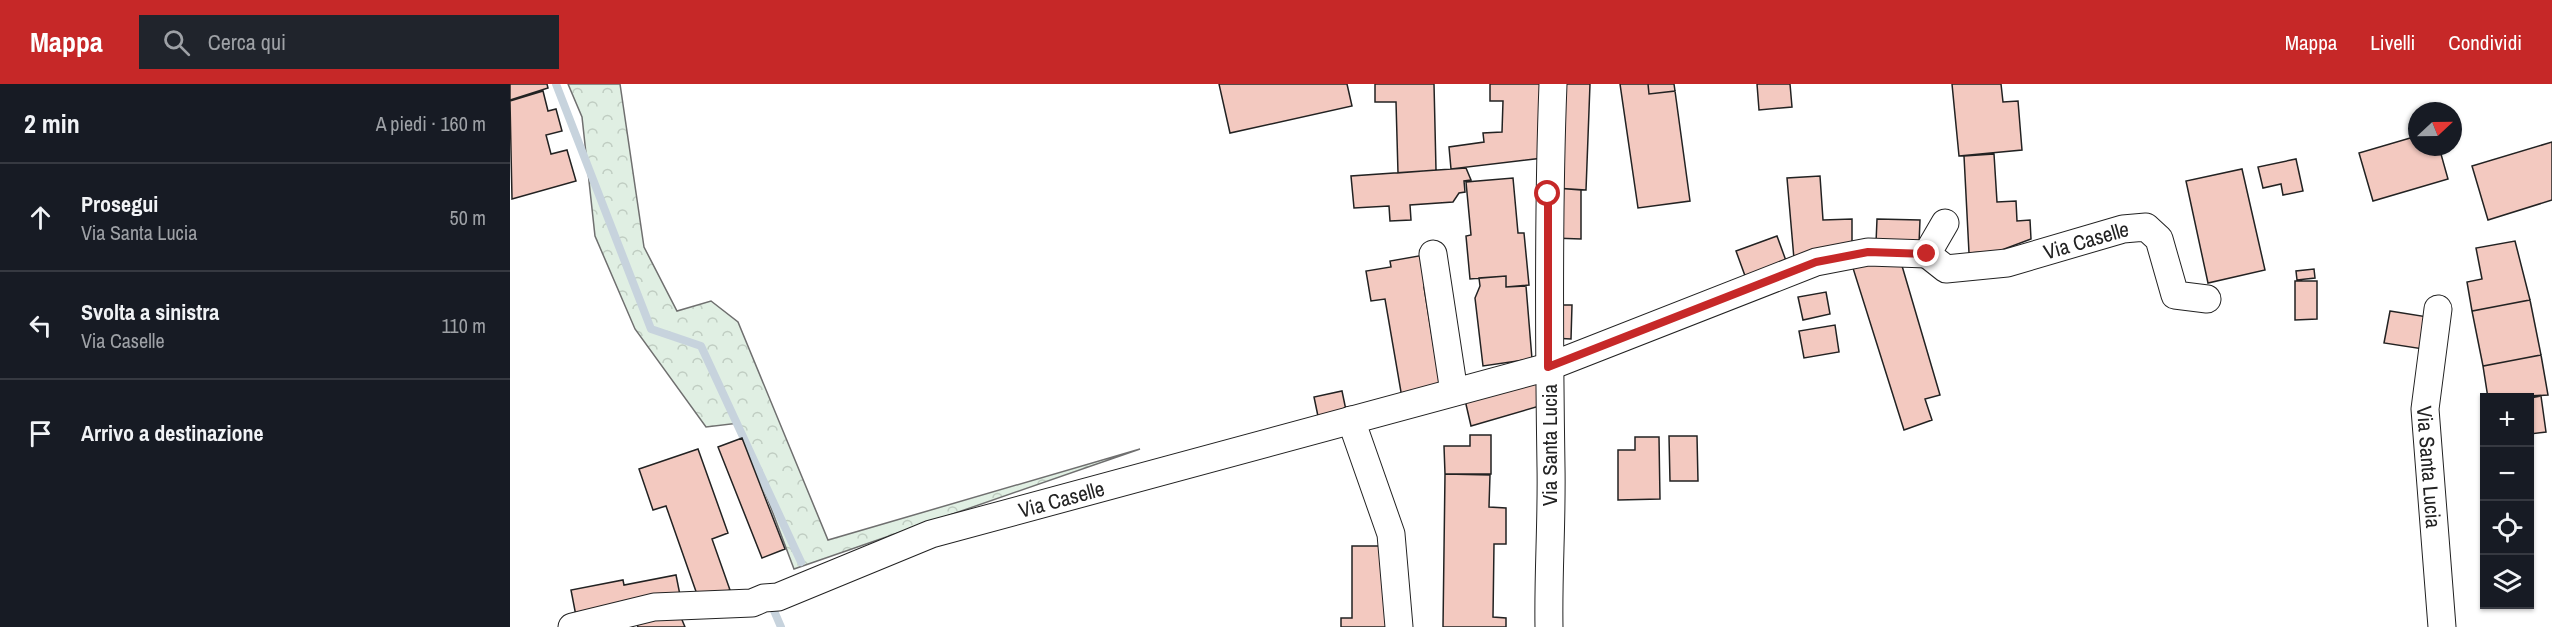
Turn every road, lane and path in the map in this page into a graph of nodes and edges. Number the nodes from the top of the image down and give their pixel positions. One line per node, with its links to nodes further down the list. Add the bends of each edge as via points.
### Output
1 (1554, 84): 7 (street, Via Santa Lucia, via 1548,194)
2 (1946, 223): 4 (street)
3 (1433, 254): 8 (street)
4 (1927, 254): 5 (street, Via Caselle, via 1946,269 2007,263 2123,228 2146,227 2159,239 2175,295); 7 (street, Via Caselle, via 1868,252 1816,262)
5 (2207, 299)
6 (2438, 309): 13 (street, Via Santa Lucia, via 2425,409)
7 (1548, 367): 8 (street, Via Caselle); 12 (street, Via Santa Lucia)
8 (1454, 392): 9 (street, Via Caselle)
9 (1352, 420): 10 (street, Via Caselle, via 931,534 778,597 752,603 654,607); 11 (street, via 1391,534)
10 (572, 627)
11 (1399, 627)
12 (1549, 627)
13 (2442, 627)

